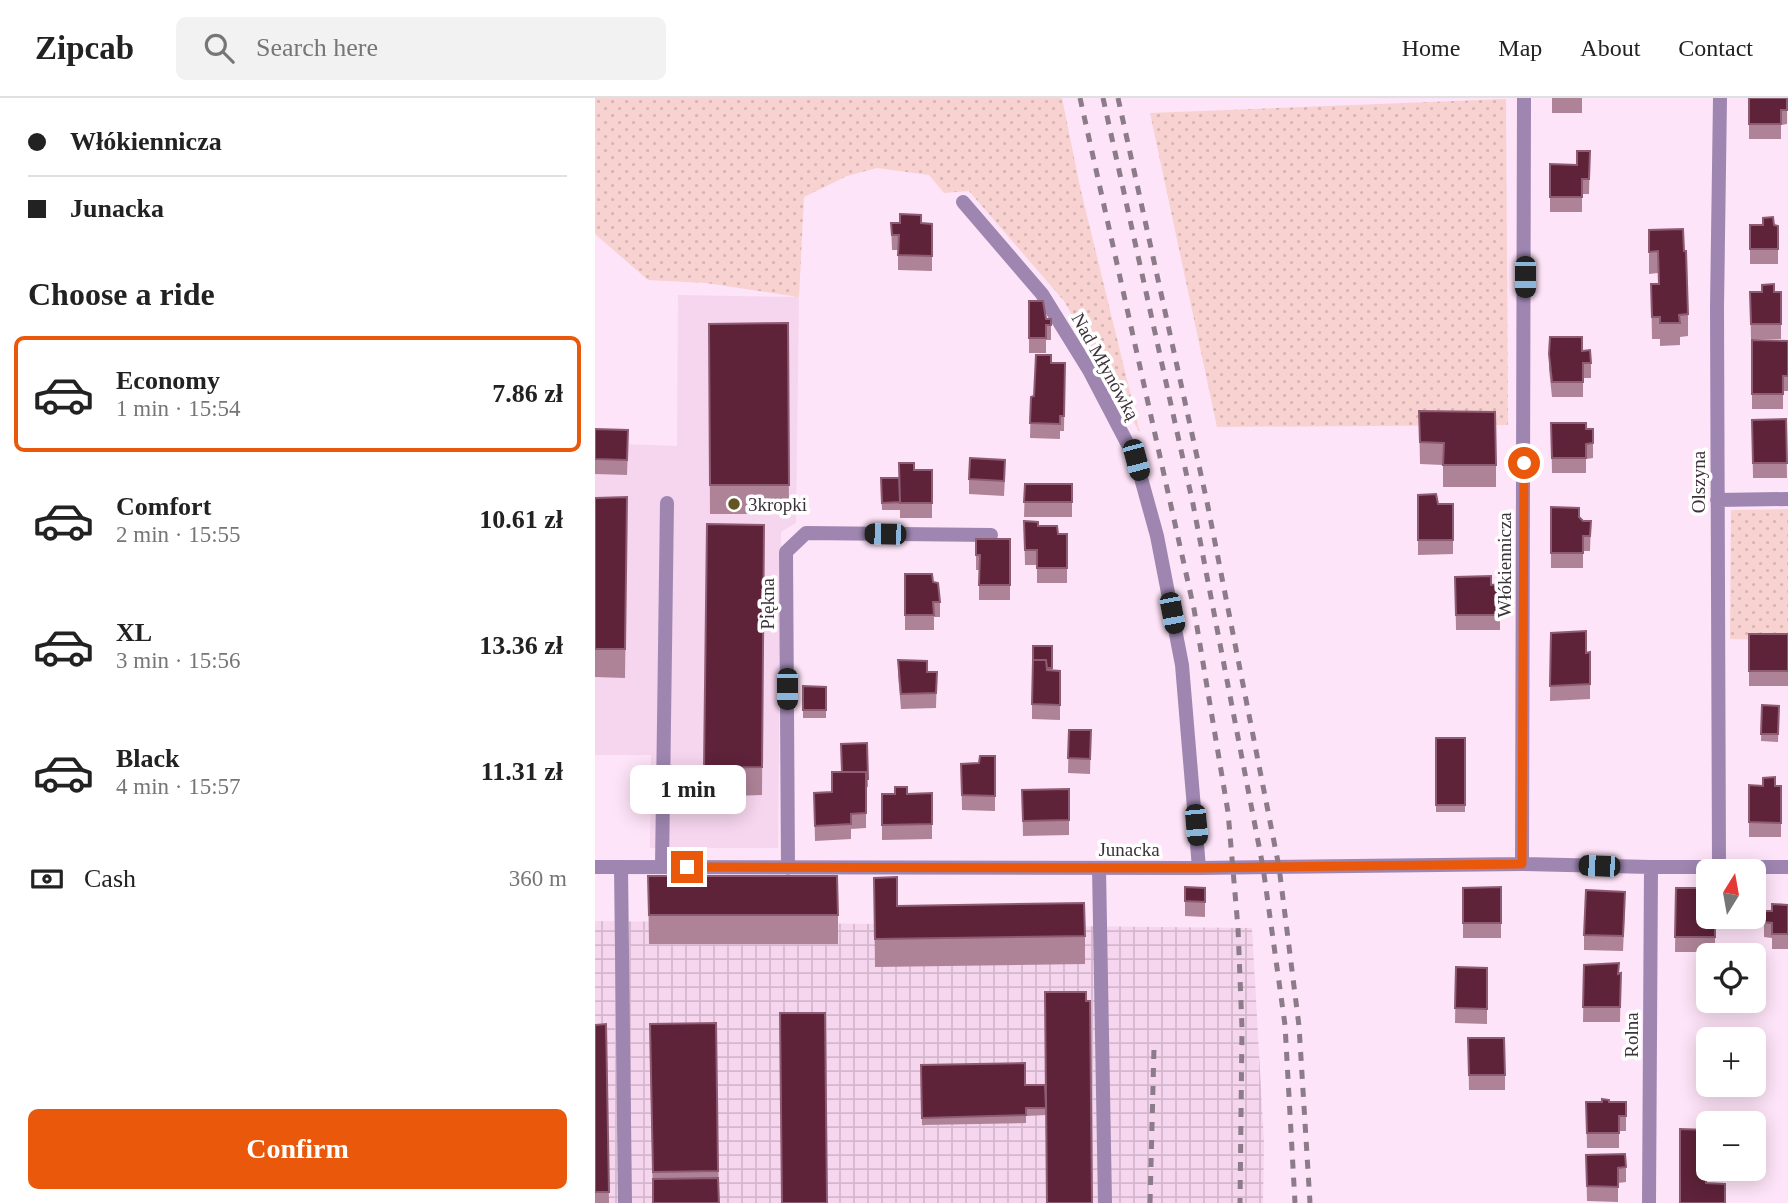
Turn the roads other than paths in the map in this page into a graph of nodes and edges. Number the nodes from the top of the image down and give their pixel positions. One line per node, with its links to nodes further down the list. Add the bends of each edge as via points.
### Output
1 (1524, 98): 9 (street, Włókiennicza)
2 (1720, 98): 5 (street, Olszyna)
3 (963, 202): 19 (street, Nad Młynówką, via 1042,294 1136,460 1157,536 1182,665)
4 (1788, 499): 5 (street)
5 (1717, 500): 8 (street, Olszyna)
6 (667, 503): 12 (street)
7 (991, 535): 17 (street, Piękna, via 806,533 786,552)
8 (1719, 859)
9 (1522, 864): 13 (street, Junacka); 19 (street, Junacka)
10 (595, 867): 11 (street, Junacka)
11 (621, 867): 12 (street, Junacka); 20 (street)
12 (662, 867): 17 (street, Junacka)
13 (1651, 867): 14 (street, Junacka); 22 (street, Rolna)
14 (1696, 867)
15 (1766, 867): 16 (street, Junacka)
16 (1788, 867)
17 (787, 868): 18 (street, Junacka)
18 (1099, 868): 19 (street, Junacka); 21 (street)
19 (1199, 868)
20 (625, 1203)
21 (1105, 1203)
22 (1649, 1203)

